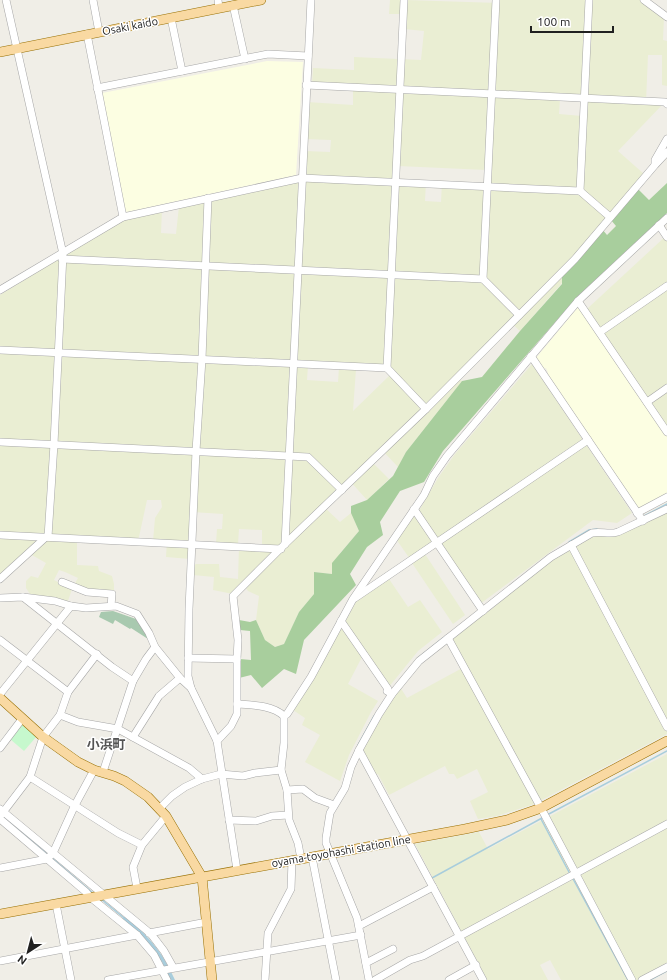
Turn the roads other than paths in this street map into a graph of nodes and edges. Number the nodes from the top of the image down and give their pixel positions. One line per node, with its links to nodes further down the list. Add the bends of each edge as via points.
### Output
1 (6, 0): 15 (street)
2 (93, 0): 13 (street)
3 (261, 0): 10 (main road, Osaki kaido)
4 (311, 0): 17 (street)
5 (404, 0): 22 (street)
6 (496, 0): 23 (street)
7 (589, 0): 24 (street)
8 (644, 0): 11 (street)
9 (218, 4): 10 (main road, Osaki kaido); 12 (main road, Osaki kaido)
10 (233, 5): 18 (street)
11 (667, 17)
12 (171, 18): 13 (main road, Osaki kaido); 19 (street)
13 (99, 32): 14 (main road, Osaki kaido)
14 (87, 34): 15 (main road, Osaki kaido); 21 (street)
15 (17, 48): 16 (main road, Osaki kaido); 39 (street)
16 (0, 52)
17 (308, 56): 18 (street, via 268,54); 20 (street)
18 (245, 59): 19 (street)
19 (182, 71): 21 (street)
20 (306, 85): 22 (street); 29 (street)
21 (97, 88): 34 (street)
22 (399, 90): 23 (street); 30 (street)
23 (491, 94): 24 (street); 31 (street)
24 (585, 98): 25 (street); 32 (street)
25 (667, 104)
26 (667, 139): 28 (street, via 654,160)
27 (667, 152): 28 (street)
28 (654, 165): 35 (street)
29 (302, 178): 30 (street); 33 (street); 41 (street)
30 (394, 182): 31 (street); 42 (street)
31 (487, 188): 32 (street); 43 (street)
32 (580, 191): 35 (street)
33 (208, 198): 34 (street); 40 (street)
34 (123, 217): 39 (street)
35 (610, 217): 47 (street, via 575,259)
36 (667, 218): 37 (street)
37 (660, 225): 38 (street); 46 (street)
38 (667, 237)
39 (62, 256): 40 (street); 45 (street); 50 (street)
40 (206, 266): 41 (street); 52 (street)
41 (298, 270): 42 (street); 53 (street)
42 (391, 275): 43 (street); 54 (street)
43 (482, 279): 47 (street)
44 (667, 286): 48 (street)
45 (0, 290)
46 (578, 301): 48 (street); 51 (street)
47 (519, 315): 57 (street)
48 (600, 332): 56 (street)
49 (0, 350): 50 (street)
50 (58, 351): 52 (street); 61 (street)
51 (531, 356): 59 (street); 66 (street, via 447,456)
52 (202, 359): 53 (street); 62 (street)
53 (293, 363): 54 (street); 63 (street)
54 (387, 368): 57 (street)
55 (667, 388): 56 (street)
56 (647, 402): 58 (street)
57 (426, 409): 64 (street)
58 (667, 432)
59 (588, 440): 68 (street); 71 (street)
60 (0, 442): 61 (street)
61 (54, 444): 62 (street); 70 (street)
62 (196, 451): 63 (street); 72 (street)
63 (289, 456): 64 (street, via 308,457); 74 (street)
64 (342, 490): 74 (street)
65 (667, 497): 68 (street)
66 (414, 509): 71 (street); 79 (street)
67 (667, 509): 68 (street)
68 (639, 517): 73 (street, via 615,534 596,532)
69 (0, 535): 70 (street)
70 (47, 537): 72 (street); 75 (street)
71 (436, 542): 79 (street); 82 (street)
72 (192, 544): 74 (street); 89 (street)
73 (571, 545): 82 (street); 103 (street)
74 (283, 546): 90 (street, via 233,596 238,640)
75 (0, 579)
76 (62, 582): 81 (street, via 86,592 112,594)
77 (23, 597): 78 (street); 80 (street); 84 (street)
78 (0, 598)
79 (353, 599): 83 (street)
80 (71, 606): 81 (street); 84 (street)
81 (111, 606): 87 (street, via 137,614)
82 (482, 609): 85 (street)
83 (341, 621): 96 (street); 101 (street, via 303,690 288,714)
84 (57, 623): 88 (street); 91 (street)
85 (448, 638): 96 (street, via 419,661); 121 (street)
86 (0, 640): 91 (street)
87 (155, 647): 92 (street); 93 (street)
88 (97, 654): 93 (street); 95 (street)
89 (188, 658): 90 (street); 94 (street)
90 (237, 659): 99 (street)
91 (27, 661): 95 (street); 97 (street)
92 (180, 678): 94 (street); 106 (street, via 159,696)
93 (133, 681): 104 (street)
94 (191, 688): 107 (street)
95 (68, 692): 100 (street)
96 (390, 693): 110 (street)
97 (0, 694)
98 (0, 698): 102 (main road)
99 (237, 704): 101 (street, via 266,707); 107 (street, via 234,722)
100 (60, 715): 104 (street, via 78,722); 105 (street)
101 (284, 716): 111 (street)
102 (22, 719): 105 (main road); 109 (street)
103 (667, 728)
104 (118, 729): 106 (street); 112 (street)
105 (43, 737): 112 (main road, via 78,762); 114 (street)
106 (133, 737): 115 (street, via 189,768)
107 (216, 741): 113 (street)
108 (667, 741): 121 (main road, oyama-toyohashi station line)
109 (0, 748)
110 (359, 750): 117 (street, via 344,788); 126 (street)
111 (281, 770): 113 (street, via 255,772 243,776); 116 (street)
112 (98, 771): 118 (street); 119 (main road, via 124,780)
113 (221, 774): 115 (street); 124 (street)
114 (30, 777): 118 (street); 120 (street)
115 (202, 780): 119 (street, via 185,787)
116 (287, 790): 117 (street, via 303,789 315,798); 122 (street)
117 (334, 805): 129 (street, via 330,813 326,838)
118 (74, 807): 127 (street, via 118,834); 128 (street)
119 (160, 808): 123 (main road)
120 (1, 814): 128 (street); 131 (street)
121 (544, 814): 126 (main road, oyama-toyohashi station line); 135 (street)
122 (288, 815): 124 (street, via 256,821); 132 (street, via 298,843)
123 (166, 816): 127 (street); 136 (main road)
124 (229, 820): 134 (street)
125 (667, 824): 135 (street)
126 (408, 839): 129 (main road, oyama-toyohashi station line); 137 (street)
127 (142, 845): 138 (street, via 133,866)
128 (53, 853): 131 (street); 139 (street)
129 (331, 853): 130 (main road, oyama-toyohashi station line); 143 (street)
130 (312, 857): 132 (main road, oyama-toyohashi station line); 148 (street)
131 (47, 859): 133 (street); 139 (street, via 86,892)
132 (296, 859): 134 (main road, oyama-toyohashi station line); 151 (street, via 291,889 268,933)
133 (0, 868)
134 (237, 870): 136 (main road, oyama-toyohashi station line)
135 (572, 875): 147 (street); 169 (street)
136 (202, 877): 138 (main road, oyama-toyohashi station line); 142 (main road)
137 (433, 887): 143 (street); 147 (street)
138 (137, 888): 139 (main road, oyama-toyohashi station line)
139 (97, 896): 140 (main road, oyama-toyohashi station line); 144 (street); 146 (street)
140 (56, 904): 141 (main road, oyama-toyohashi station line); 149 (street)
141 (0, 914)
142 (207, 922): 144 (street); 153 (main road)
143 (359, 926): 145 (street)
144 (149, 933): 156 (street)
145 (361, 934): 148 (street); 154 (street)
146 (137, 935): 149 (street); 158 (street)
147 (460, 936): 155 (street); 166 (street)
148 (329, 940): 151 (street); 164 (street)
149 (65, 949): 152 (street); 159 (street)
150 (392, 949): 154 (street)
151 (267, 951): 153 (street); 163 (street)
152 (0, 960)
153 (211, 961): 156 (street); 162 (main road)
154 (366, 963): 165 (street)
155 (476, 966): 167 (street); 168 (street)
156 (173, 967): 158 (street)
157 (667, 967): 170 (street)
158 (163, 969): 160 (street); 161 (street)
159 (71, 980)
160 (108, 980)
161 (167, 980)
162 (212, 980)
163 (265, 980)
164 (336, 980)
165 (369, 980)
166 (375, 980)
167 (449, 980)
168 (483, 980)
169 (632, 980)
170 (642, 980)

